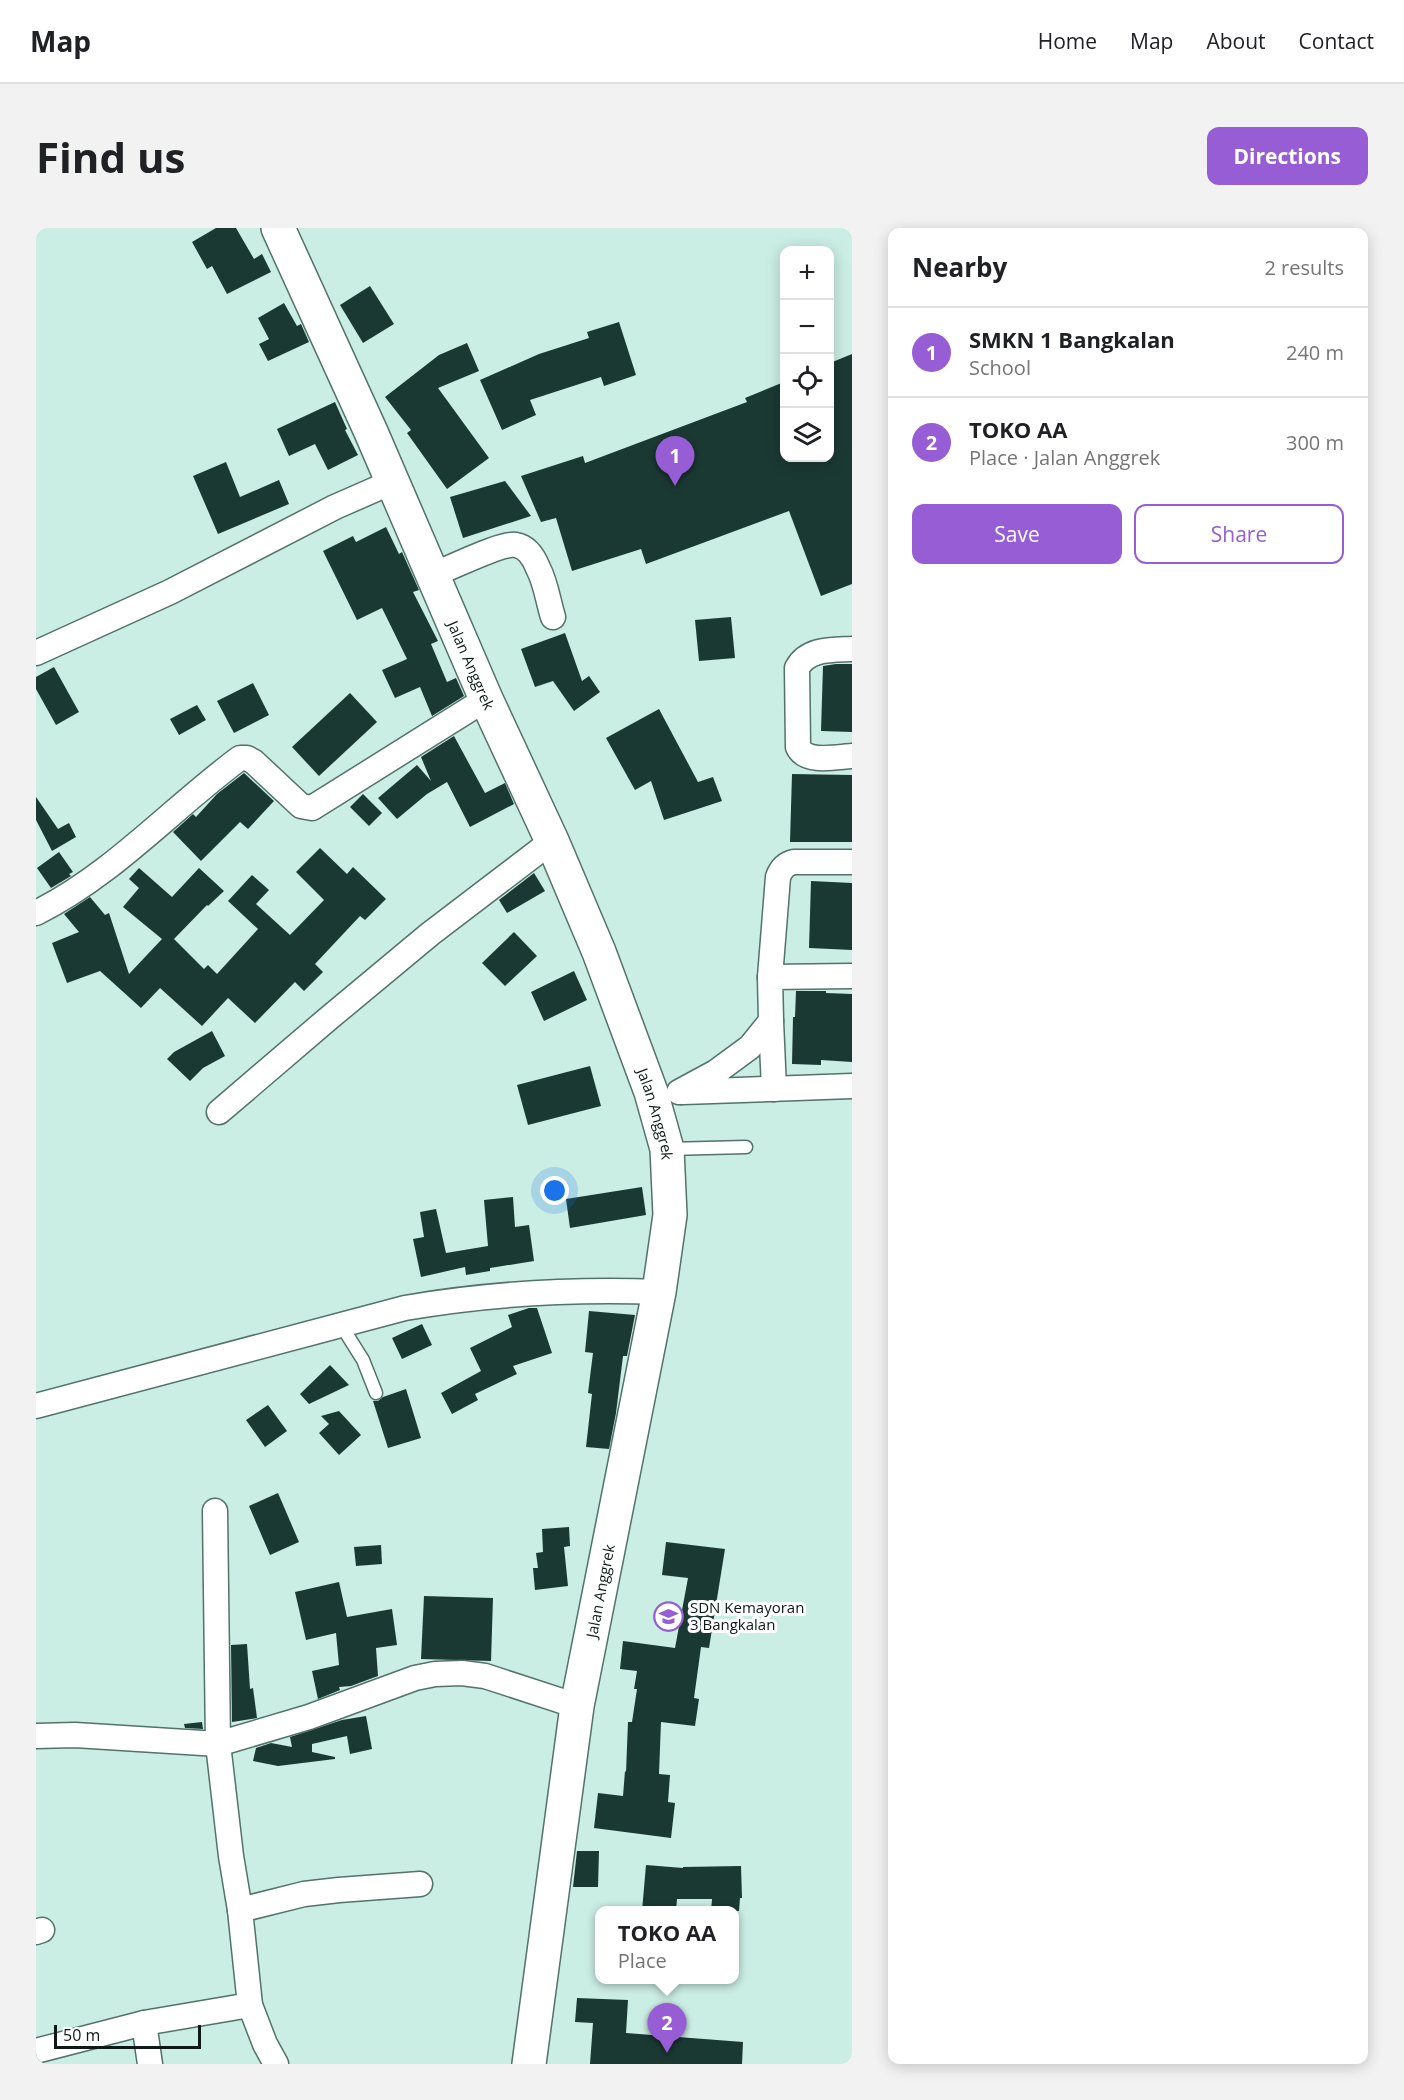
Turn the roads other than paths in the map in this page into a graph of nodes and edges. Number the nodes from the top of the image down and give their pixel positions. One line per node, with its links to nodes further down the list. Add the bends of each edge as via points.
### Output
1 (278, 228): 2 (street, Jalan Anggrek)
2 (392, 482): 3 (street, Jalan Anggrek); 6 (street, via 170,592)
3 (432, 575): 4 (street, via 496,548 516,545 526,549 540,570); 7 (street, Jalan Anggrek)
4 (553, 617)
5 (852, 649): 8 (street, via 817,652 805,658 798,668 800,751 810,757)
6 (36, 653)
7 (486, 699): 9 (street, Jalan Anggrek); 11 (street, via 312,808 301,806 254,762 240,758 127,853 87,883)
8 (852, 756)
9 (552, 841): 17 (street, Jalan Anggrek); 18 (street, via 429,934)
10 (852, 862): 13 (street, via 794,862 781,871)
11 (36, 913)
12 (852, 976): 13 (street)
13 (770, 977): 14 (street)
14 (771, 1021): 16 (street); 17 (street, via 750,1047 716,1072)
15 (852, 1086): 16 (street)
16 (774, 1089): 17 (street)
17 (665, 1092): 20 (street, Jalan Anggrek)
18 (219, 1112)
19 (746, 1147): 20 (lane)
20 (667, 1149): 21 (street, Jalan Anggrek, via 670,1215)
21 (659, 1292): 22 (street, via 462,1300 405,1308); 26 (street, Jalan Anggrek)
22 (341, 1325): 23 (lane, via 363,1359); 24 (street)
23 (376, 1393)
24 (36, 1406)
25 (215, 1511): 28 (street)
26 (577, 1706): 28 (street, via 485,1676 435,1674); 36 (street, Jalan Anggrek)
27 (36, 1736): 28 (street)
28 (218, 1744): 30 (street)
29 (420, 1884): 30 (street, via 304,1894)
30 (240, 1910): 31 (street)
31 (250, 2005): 32 (street); 35 (street)
32 (144, 2023): 33 (street); 34 (street)
33 (36, 2051)
34 (150, 2064)
35 (276, 2064)
36 (529, 2064)

